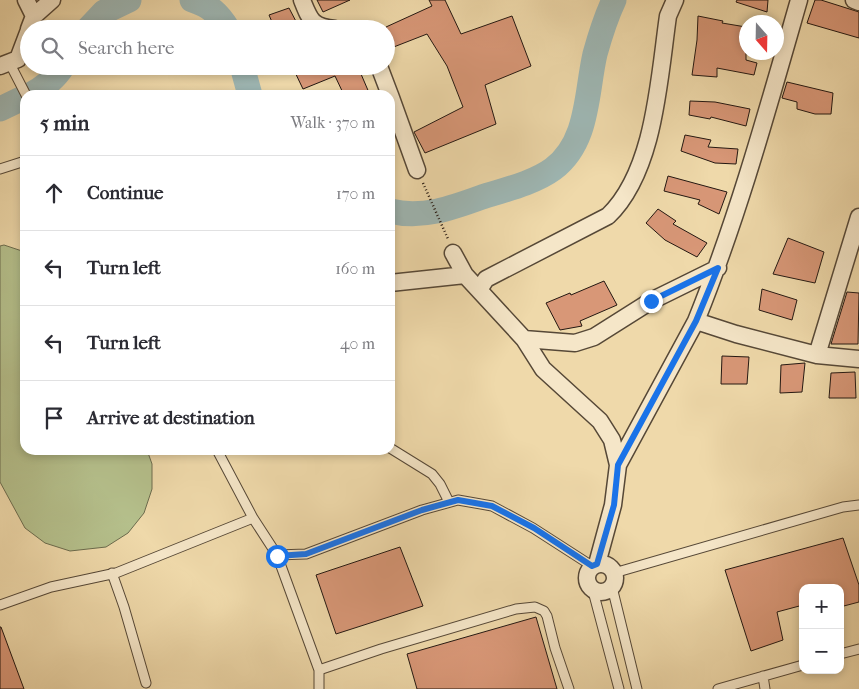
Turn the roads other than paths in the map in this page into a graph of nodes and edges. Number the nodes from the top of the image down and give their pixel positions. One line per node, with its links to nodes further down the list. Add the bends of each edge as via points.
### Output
1 (26, 0): 8 (street)
2 (52, 0): 9 (street)
3 (302, 0): 10 (street)
4 (675, 0): 25 (street, via 668,16 652,126 635,180 619,206 608,216 486,278)
5 (799, 0): 22 (street)
6 (854, 0): 7 (street)
7 (859, 2)
8 (30, 20)
9 (35, 20)
10 (313, 20)
11 (20, 53): 12 (street, via 18,58)
12 (5, 64): 14 (lane)
13 (382, 75): 15 (street)
14 (23, 90)
15 (388, 90)
16 (395, 109): 19 (street)
17 (20, 163): 18 (lane)
18 (0, 169)
19 (417, 170)
20 (859, 217): 28 (street)
21 (454, 253): 23 (street)
22 (718, 268): 26 (street); 27 (street, via 651,301 594,337 575,343)
23 (465, 275): 24 (street); 25 (street)
24 (395, 282)
25 (479, 290): 27 (street)
26 (696, 321): 28 (street); 32 (street)
27 (524, 339): 32 (street, via 543,369 600,421 612,440)
28 (817, 355): 29 (street)
29 (859, 359)
30 (395, 451): 33 (lane, via 432,474)
31 (220, 455): 35 (lane)
32 (618, 465): 37 (street, via 614,505)
33 (449, 502): 36 (lane, via 306,554); 37 (lane, via 458,500 492,506)
34 (859, 505): 39 (lane)
35 (252, 518): 36 (lane); 38 (lane)
36 (277, 556): 45 (lane)
37 (595, 565): 39 (street, via 607,566); 40 (street, via 586,578)
38 (112, 573): 41 (lane, via 51,587); 47 (lane)
39 (613, 580): 40 (street, via 609,590); 51 (lane)
40 (593, 591): 50 (lane)
41 (0, 605)
42 (859, 649): 43 (lane)
43 (844, 653)
44 (799, 666): 46 (lane)
45 (319, 670): 48 (lane); 49 (lane, via 516,609 535,607 547,616)
46 (763, 676): 52 (lane); 53 (lane)
47 (146, 683)
48 (319, 689)
49 (568, 689)
50 (618, 689)
51 (638, 689)
52 (718, 689)
53 (765, 689)

